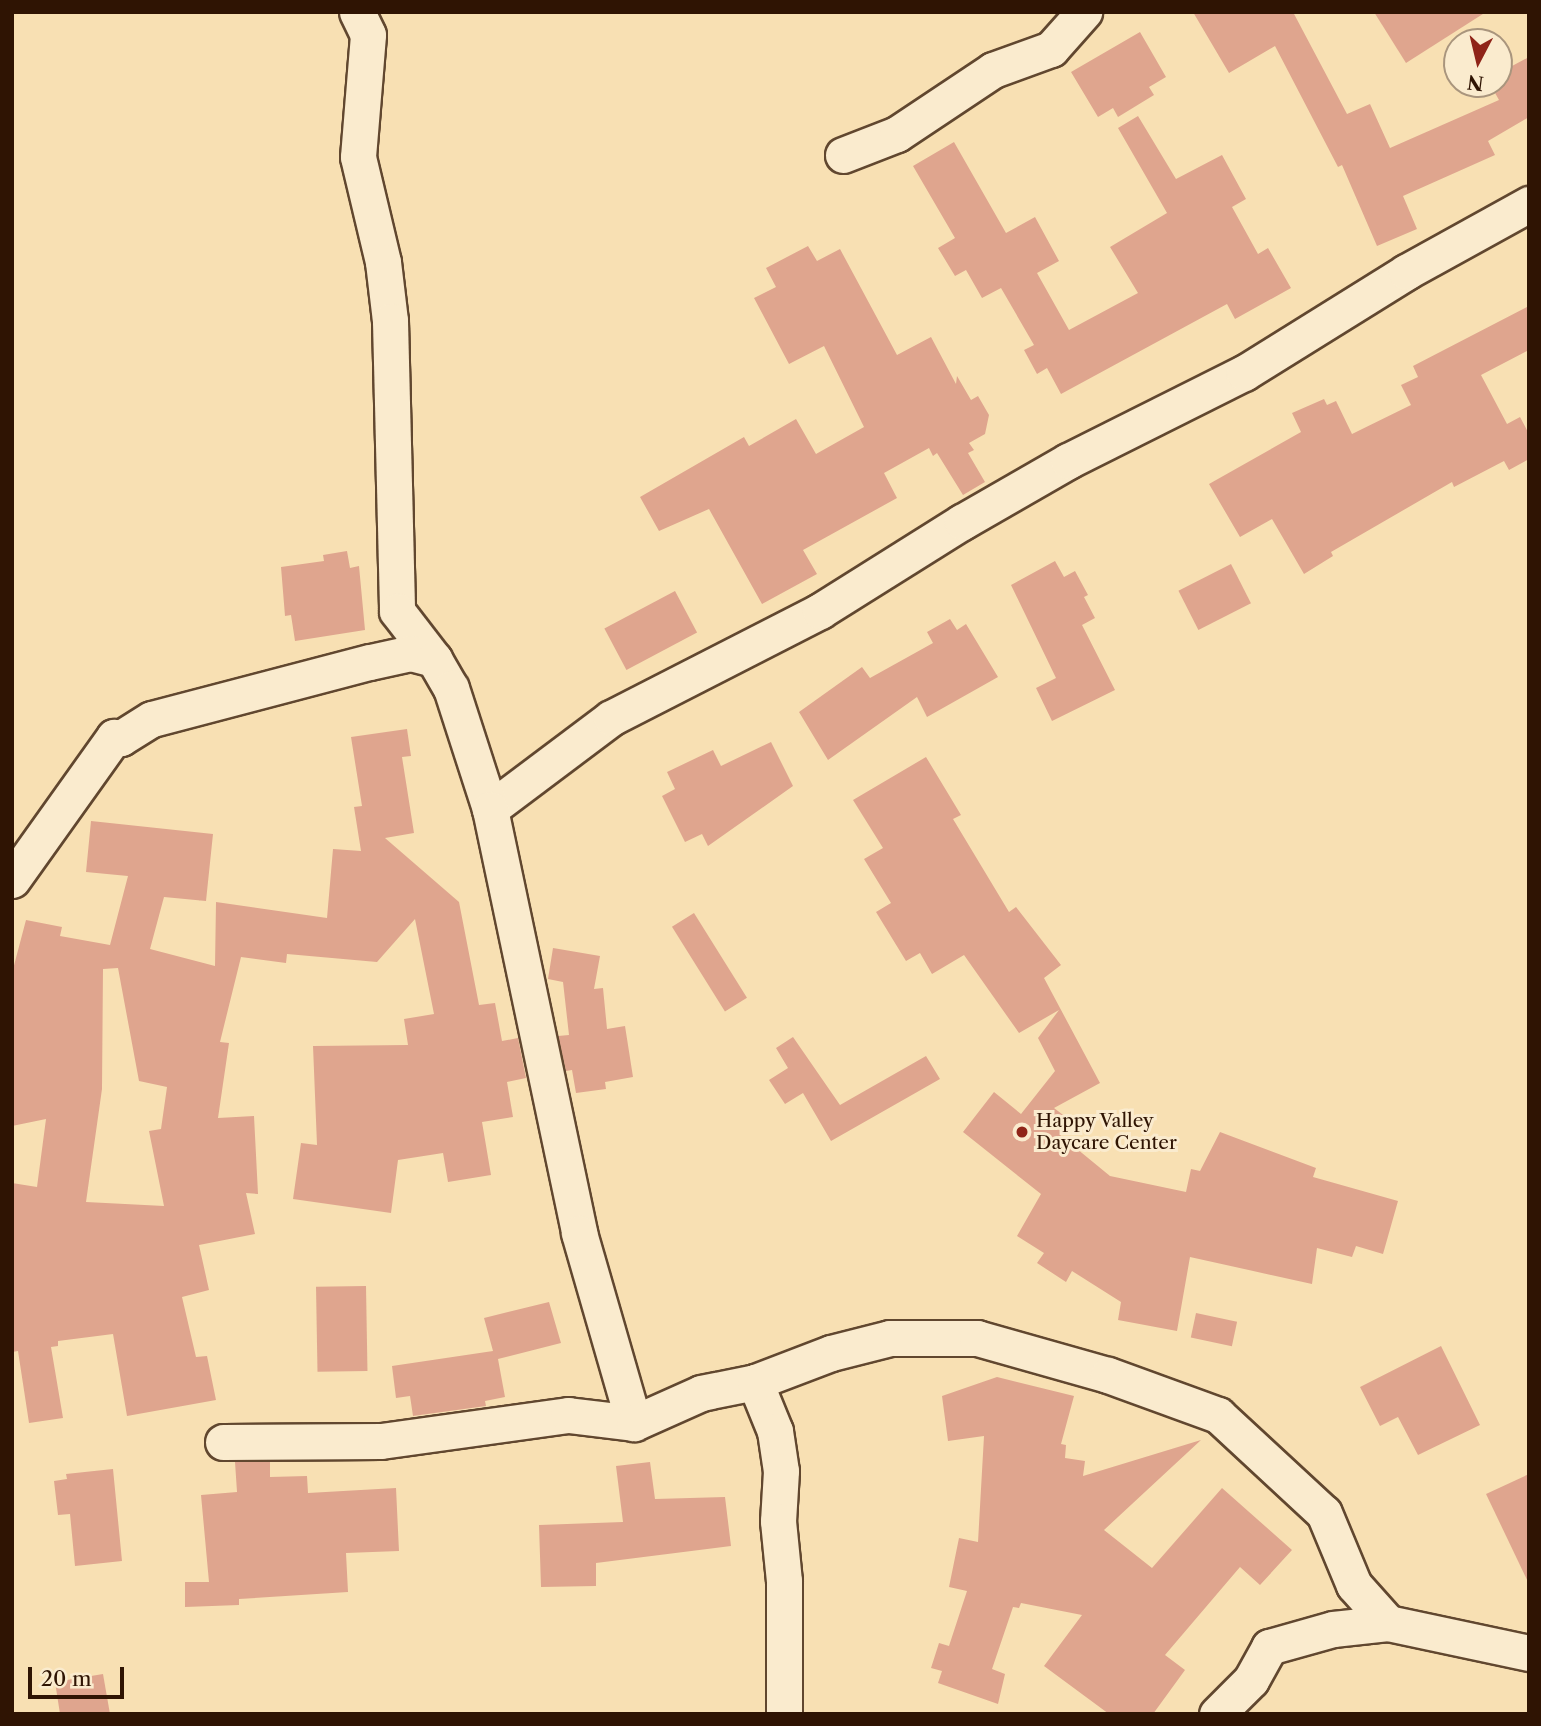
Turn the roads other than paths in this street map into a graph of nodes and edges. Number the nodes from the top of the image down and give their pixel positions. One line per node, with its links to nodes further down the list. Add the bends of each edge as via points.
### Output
1 (357, 12): 5 (street, via 368,36 358,156 383,262 390,321 397,611)
2 (1084, 12): 3 (street, via 1051,49 992,70 897,134)
3 (842, 155)
4 (1529, 204): 6 (street, via 1406,272 1244,373 1068,461 820,611 611,718)
5 (434, 659): 6 (street, via 451,688); 7 (street, via 418,653 370,662 159,717 121,738 114,737)
6 (490, 809): 9 (street, via 579,1233)
7 (12, 880)
8 (755, 1382): 9 (street, via 701,1393); 11 (street, via 831,1353 890,1338 977,1338 1108,1375 1218,1415 1324,1513 1354,1585); 13 (street, via 775,1431 781,1471)
9 (634, 1423): 10 (street, via 568,1415 381,1441)
10 (223, 1442)
11 (1388, 1623): 12 (street); 14 (street, via 1333,1629 1269,1647 1251,1681)
12 (1529, 1653)
13 (784, 1714)
14 (1217, 1714)

